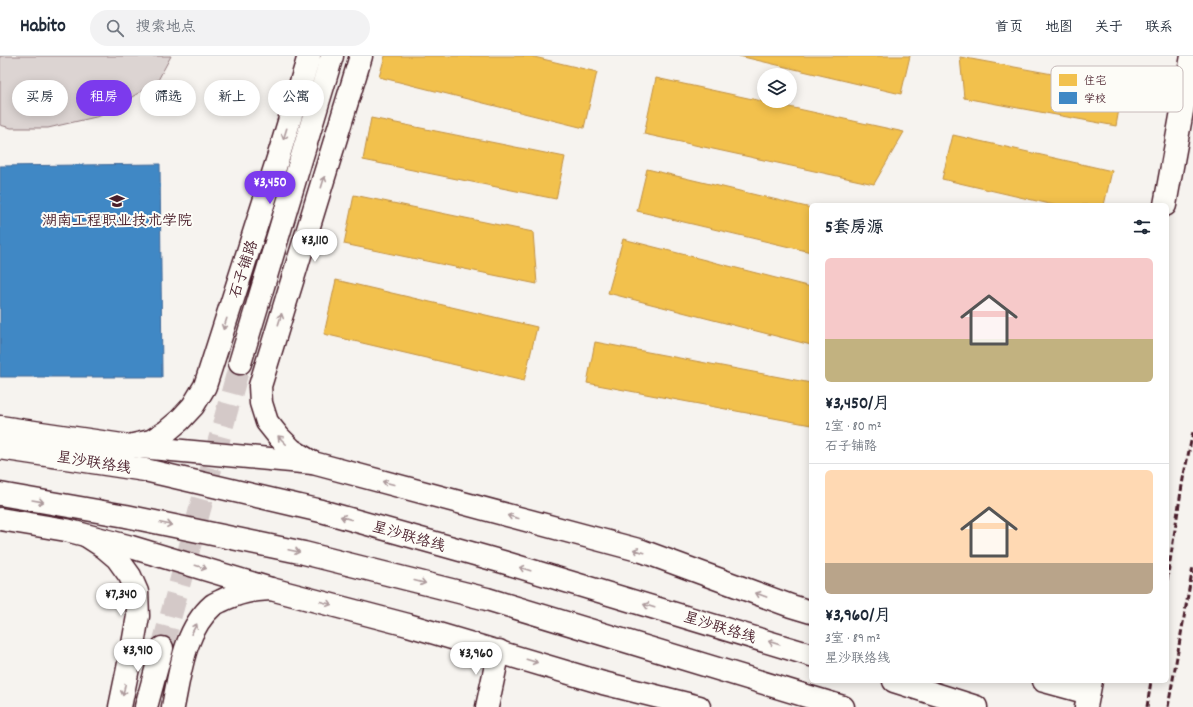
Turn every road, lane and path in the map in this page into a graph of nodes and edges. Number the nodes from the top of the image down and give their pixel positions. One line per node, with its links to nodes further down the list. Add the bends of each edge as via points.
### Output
1 (309, 56): 10 (main road, 石子铺路, one-way to 10, via 205,386 193,406 167,431 151,441)
2 (332, 56): 8 (main road, 石子铺路)
3 (361, 56): 12 (main road, one-way to 3, via 292,450 266,422 260,386)
4 (1192, 56): 5 (main road)
5 (1183, 104)
6 (1181, 112): 7 (main road)
7 (1164, 203)
8 (240, 363)
9 (0, 427): 10 (main road)
10 (129, 446): 12 (main road)
11 (0, 448): 20 (main road, 星沙联络线, one-way to 11, via 510,564 321,511 145,470)
12 (313, 463): 17 (main road, one-way to 12, via 642,551)
13 (0, 494): 29 (main road, one-way to 29, via 126,516 304,553 464,593)
14 (0, 518): 15 (main road)
15 (84, 535): 16 (main road, one-way to 16, via 131,546); 24 (main road, one-way to 24, via 117,558 130,576 137,592 138,616 134,644)
16 (271, 589): 19 (main road, one-way to 19); 26 (main road, one-way to 16, via 189,638 198,621 213,605 230,597 249,591)
17 (809, 611)
18 (162, 648): 25 (main road)
19 (499, 651): 27 (main road); 28 (main road, one-way to 28, via 603,683)
20 (809, 654)
21 (900, 683): 30 (main road)
22 (1051, 683): 23 (main road)
23 (1088, 694)
24 (120, 707)
25 (146, 707)
26 (173, 707)
27 (487, 707)
28 (699, 707)
29 (843, 707)
30 (976, 707)

